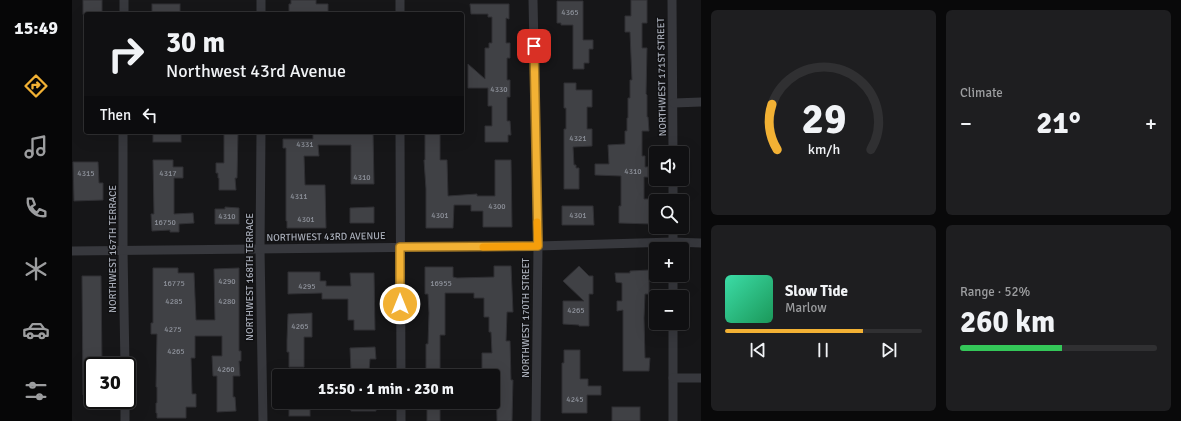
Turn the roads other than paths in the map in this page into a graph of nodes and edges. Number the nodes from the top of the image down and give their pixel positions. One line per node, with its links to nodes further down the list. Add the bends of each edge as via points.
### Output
1 (124, 0): 6 (street)
2 (261, 0): 7 (street)
3 (400, 0): 8 (street)
4 (533, 0): 17 (street, NORTHWEST 170TH STREET)
5 (672, 0): 10 (street, NORTHWEST 171ST STREET)
6 (124, 12)
7 (261, 12)
8 (400, 12)
9 (701, 102): 10 (street)
10 (674, 103): 14 (street, NORTHWEST 171ST STREET)
11 (123, 134): 21 (street, NORTHWEST 167TH TERRACE)
12 (260, 134): 20 (street, NORTHWEST 168TH TERRACE)
13 (400, 134): 19 (street)
14 (673, 146)
15 (701, 243): 16 (street, NORTHWEST 43RD AVENUE)
16 (689, 244)
17 (538, 246): 18 (street, NORTHWEST 43RD AVENUE); 19 (street, NORTHWEST 43RD AVENUE); 33 (street, NORTHWEST 170TH STREET)
18 (649, 246)
19 (400, 247): 20 (street, NORTHWEST 43RD AVENUE); 25 (street)
20 (260, 249): 21 (street, NORTHWEST 43RD AVENUE); 31 (street, NORTHWEST 168TH TERRACE)
21 (123, 250): 22 (street, NORTHWEST 43RD AVENUE); 24 (street, NORTHWEST 167TH TERRACE)
22 (72, 251)
23 (673, 330): 26 (street)
24 (125, 357)
25 (401, 369)
26 (673, 378): 27 (street); 34 (street)
27 (701, 378)
28 (125, 409): 30 (street)
29 (401, 409): 32 (street)
30 (126, 421)
31 (263, 421)
32 (401, 421)
33 (536, 421)
34 (674, 421)

